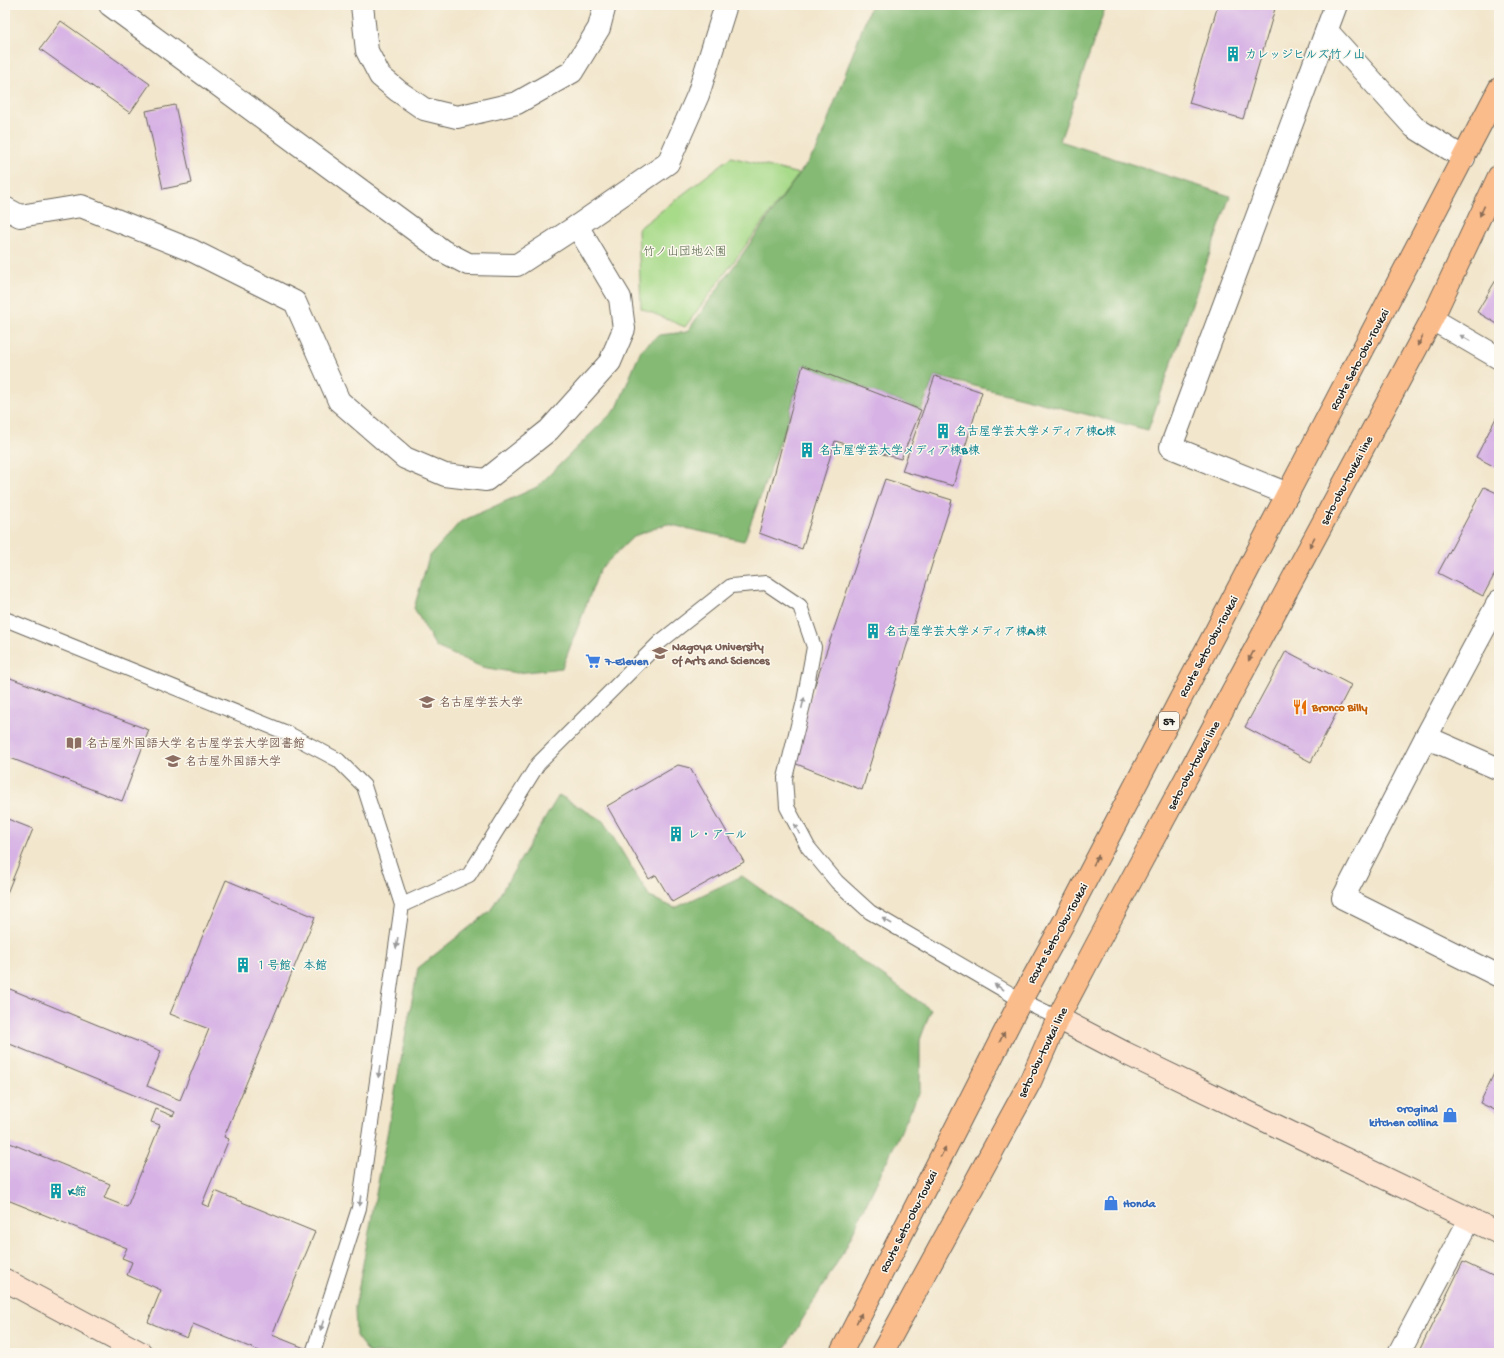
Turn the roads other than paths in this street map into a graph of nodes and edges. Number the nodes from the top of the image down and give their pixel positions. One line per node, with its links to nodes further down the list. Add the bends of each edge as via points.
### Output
1 (110, 5): 11 (street, via 443,250 468,264 517,265)
2 (362, 5): 3 (street, via 368,51 380,76 424,109 457,117 517,103 572,72 599,28)
3 (605, 5)
4 (726, 5): 11 (street, via 698,95 668,163)
5 (1336, 5): 6 (street)
6 (1327, 31): 8 (street, via 1414,127); 14 (street, via 1171,447)
7 (1499, 89): 8 (main road, Route Seto-Obu-Toukai / 57)
8 (1464, 158): 14 (main road, Route Seto-Obu-Toukai / 57)
9 (1499, 176): 12 (main road, seto-obu-toukai line, one-way to 12)
10 (5, 208): 11 (street, via 20,216 81,206 193,251 295,302 339,401 405,458 444,475 486,480 550,430 610,362 624,329 620,298)
11 (577, 226)
12 (1432, 319): 13 (street, one-way to 12); 22 (main road, seto-obu-toukai line, one-way to 22)
13 (1499, 358)
14 (1288, 494): 21 (main road, Route Seto-Obu-Toukai / 57, one-way to 14, via 1065,920)
15 (1499, 601): 17 (street)
16 (5, 619): 19 (lane, via 287,733 338,760 364,786)
17 (1426, 737): 18 (street); 20 (street, via 1343,898)
18 (1499, 769)
19 (402, 905): 21 (lane, one-way to 19, via 870,912 837,882 808,848 787,807 785,778 804,702 814,647 800,606 766,583 731,586 660,642 538,764 468,875); 28 (lane, one-way to 28, via 359,1208)
20 (1499, 976)
21 (1020, 1000): 22 (lane); 29 (main road, Route Seto-Obu-Toukai / 57, one-way to 21)
22 (1058, 1018): 23 (street); 26 (main road, seto-obu-toukai line, via 1030,1082)
23 (1470, 1220): 24 (street); 30 (street)
24 (1499, 1233)
25 (5, 1280): 27 (street)
26 (889, 1351)
27 (141, 1353)
28 (312, 1353)
29 (841, 1353)
30 (1400, 1353)

